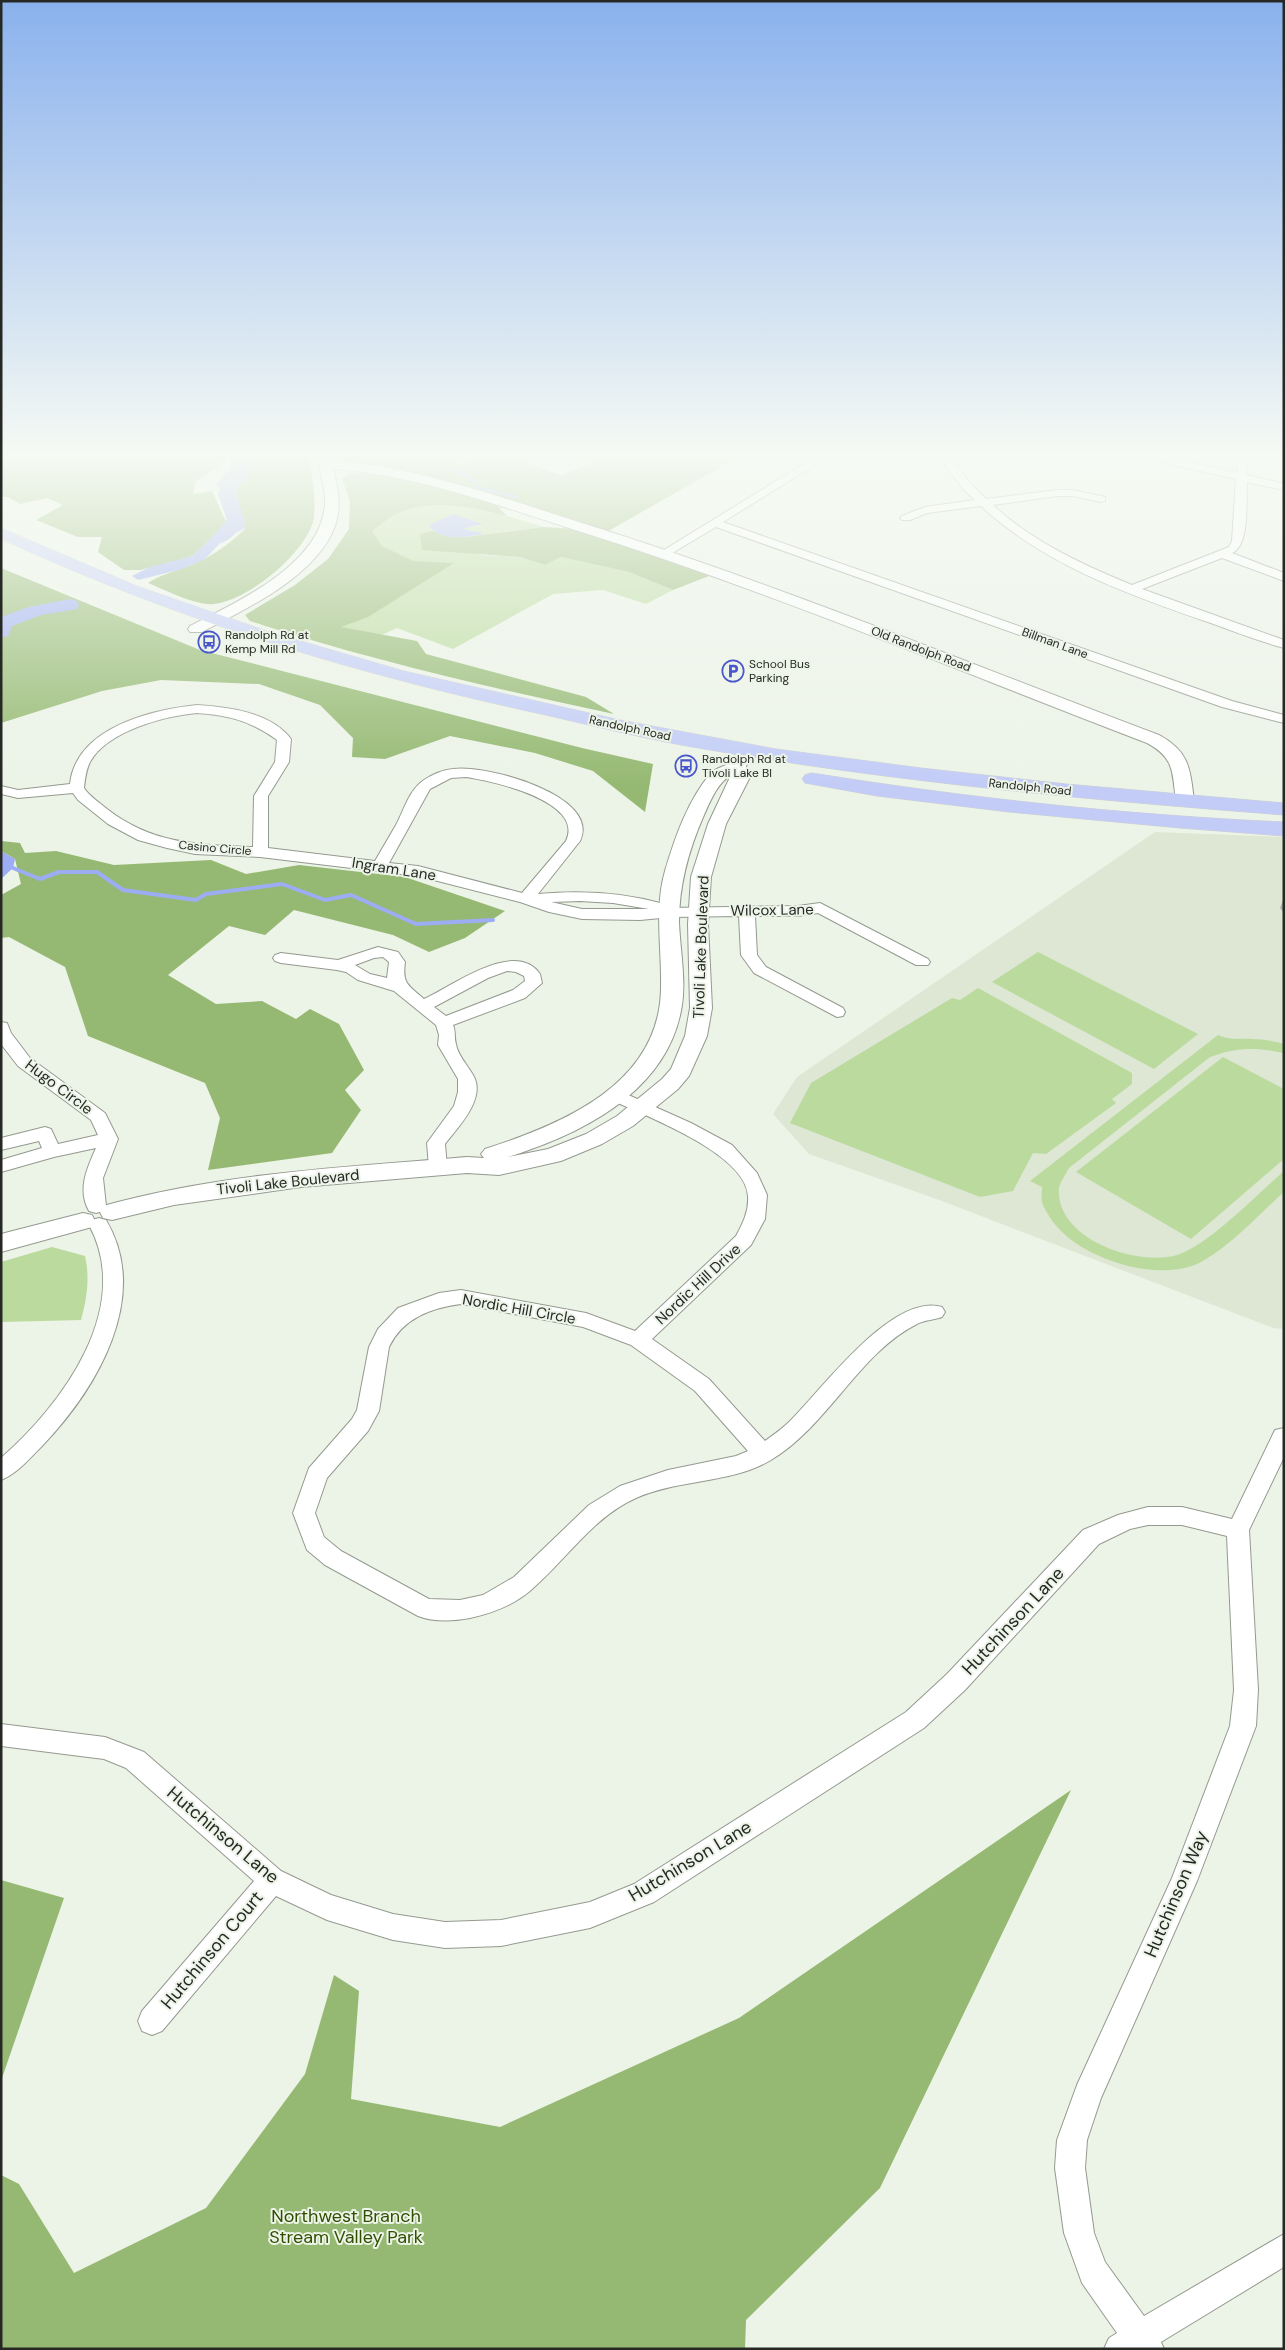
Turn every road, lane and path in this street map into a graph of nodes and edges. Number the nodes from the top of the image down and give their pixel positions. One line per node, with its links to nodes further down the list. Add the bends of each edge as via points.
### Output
1 (74, 566): 11 (main road, Randolph Road)
2 (297, 566): 11 (street, via 281,580)
3 (702, 566): 18 (street, Old Randolph Road, via 1163,744 1177,756)
4 (836, 566): 14 (street, Billman Lane, via 1203,695)
5 (1085, 566): 10 (street)
6 (1193, 566): 10 (street)
7 (1254, 566): 9 (street)
8 (44, 571): 12 (main road, Randolph Road)
9 (1284, 577)
10 (1132, 589): 13 (street)
11 (214, 619): 12 (street); 15 (main road, Randolph Road, via 318,653 420,681 665,736)
12 (196, 629): 15 (main road, Randolph Road, via 414,694 616,742)
13 (1284, 644)
14 (1284, 719)
15 (742, 758): 18 (main road, Randolph Road, via 847,765 982,782); 20 (main road, Randolph Road, via 881,790); 26 (street, Tivoli Lake Boulevard, via 741,777 717,824 701,877); 28 (street, Tivoli Lake Boulevard, via 720,774 695,814 674,875)
16 (77, 788): 17 (street); 23 (street, Casino Circle, via 83,797 113,821 143,837 196,849); 23 (street, Casino Circle, via 80,768 91,750 131,725 166,713 197,708 260,722 284,739 282,762 261,796)
17 (3, 793)
18 (1185, 801): 19 (main road, Randolph Road); 20 (main road, via 1181,813 1168,816)
19 (1284, 809): 21 (main road, via 1204,812 1192,815)
20 (1076, 812): 21 (main road, Randolph Road)
21 (1182, 824): 22 (main road, Randolph Road)
22 (1284, 829)
23 (260, 852): 24 (street, Ingram Lane)
24 (380, 865): 25 (street, Ingram Lane, via 418,871); 25 (street, via 425,786 454,773 494,777 530,789 563,807 574,819 577,833 570,848 557,859)
25 (526, 899): 28 (street, Ingram Lane, via 582,914)
26 (698, 911): 27 (street, Wilcox Lane); 28 (street, Ingram Lane); 38 (street, Tivoli Lake Boulevard, via 701,1008 696,1036 681,1071)
27 (747, 911): 30 (street, Wilcox Lane, via 820,908); 34 (street, via 749,956 760,970)
28 (671, 912): 37 (street, Tivoli Lake Boulevard, via 671,1004 667,1028 655,1054 634,1080)
29 (281, 958): 31 (street)
30 (922, 962)
31 (338, 965): 32 (street, via 364,977); 32 (street, via 374,952 391,955 398,962 394,977)
32 (400, 986): 33 (street)
33 (424, 1005): 35 (street); 35 (street, via 479,976 504,968 518,967 532,974 534,983 519,994)
34 (837, 1012)
35 (444, 1023): 44 (street, via 447,1045 467,1079 467,1092 463,1107 436,1143)
36 (2, 1032): 39 (street, Hugo Circle, via 24,1062 98,1117)
37 (614, 1095): 38 (street, Nordic Hill Drive); 42 (street, Tivoli Lake Boulevard, via 600,1108 562,1130)
38 (642, 1108): 42 (street, Tivoli Lake Boulevard, via 594,1138 553,1156 499,1167); 48 (street, Nordic Hill Drive, via 726,1149 750,1177 758,1195 755,1219 744,1240)
39 (109, 1139): 41 (street); 45 (street, via 93,1172 91,1188)
40 (1, 1144): 41 (street, via 45,1133)
41 (52, 1151): 43 (street)
42 (467, 1165): 44 (street, Tivoli Lake Boulevard)
43 (1, 1166)
44 (438, 1168): 45 (street, Tivoli Lake Boulevard, via 301,1179 215,1190)
45 (97, 1216): 46 (street, Tivoli Lake Boulevard); 51 (street, via 114,1275 111,1308 96,1353 52,1422)
46 (1, 1243)
47 (935, 1312): 50 (street, Nordic Hill Circle, via 912,1317 882,1336 796,1430)
48 (638, 1340): 50 (street, Nordic Hill Circle, via 702,1385); 50 (street, Nordic Hill Circle, via 586,1320 462,1297 439,1300 405,1313 385,1334 379,1347 368,1411 360,1425 317,1474 304,1513 315,1543 333,1558 426,1609 460,1610 488,1604 522,1584 597,1511 628,1492 668,1479 740,1464)
49 (1283, 1436): 52 (street, Hutchinson Way)
50 (763, 1454)
51 (1, 1471)
52 (1238, 1530): 54 (street, Hutchinson Lane, via 1182,1516 1148,1516 1126,1521 1091,1537 956,1682 914,1720 644,1892 590,1915 501,1933 445,1935 393,1927 327,1907); 57 (street, Hutchinson Way, via 1246,1690 1243,1726 1184,1881 1086,2095 1072,2140 1070,2168 1079,2233 1093,2272)
53 (1, 1735): 54 (street, Hutchinson Lane, via 106,1748 135,1760)
54 (272, 1880): 55 (street, Hutchinson Court)
55 (152, 2021)
56 (1284, 2249): 57 (street)
57 (1136, 2345)

